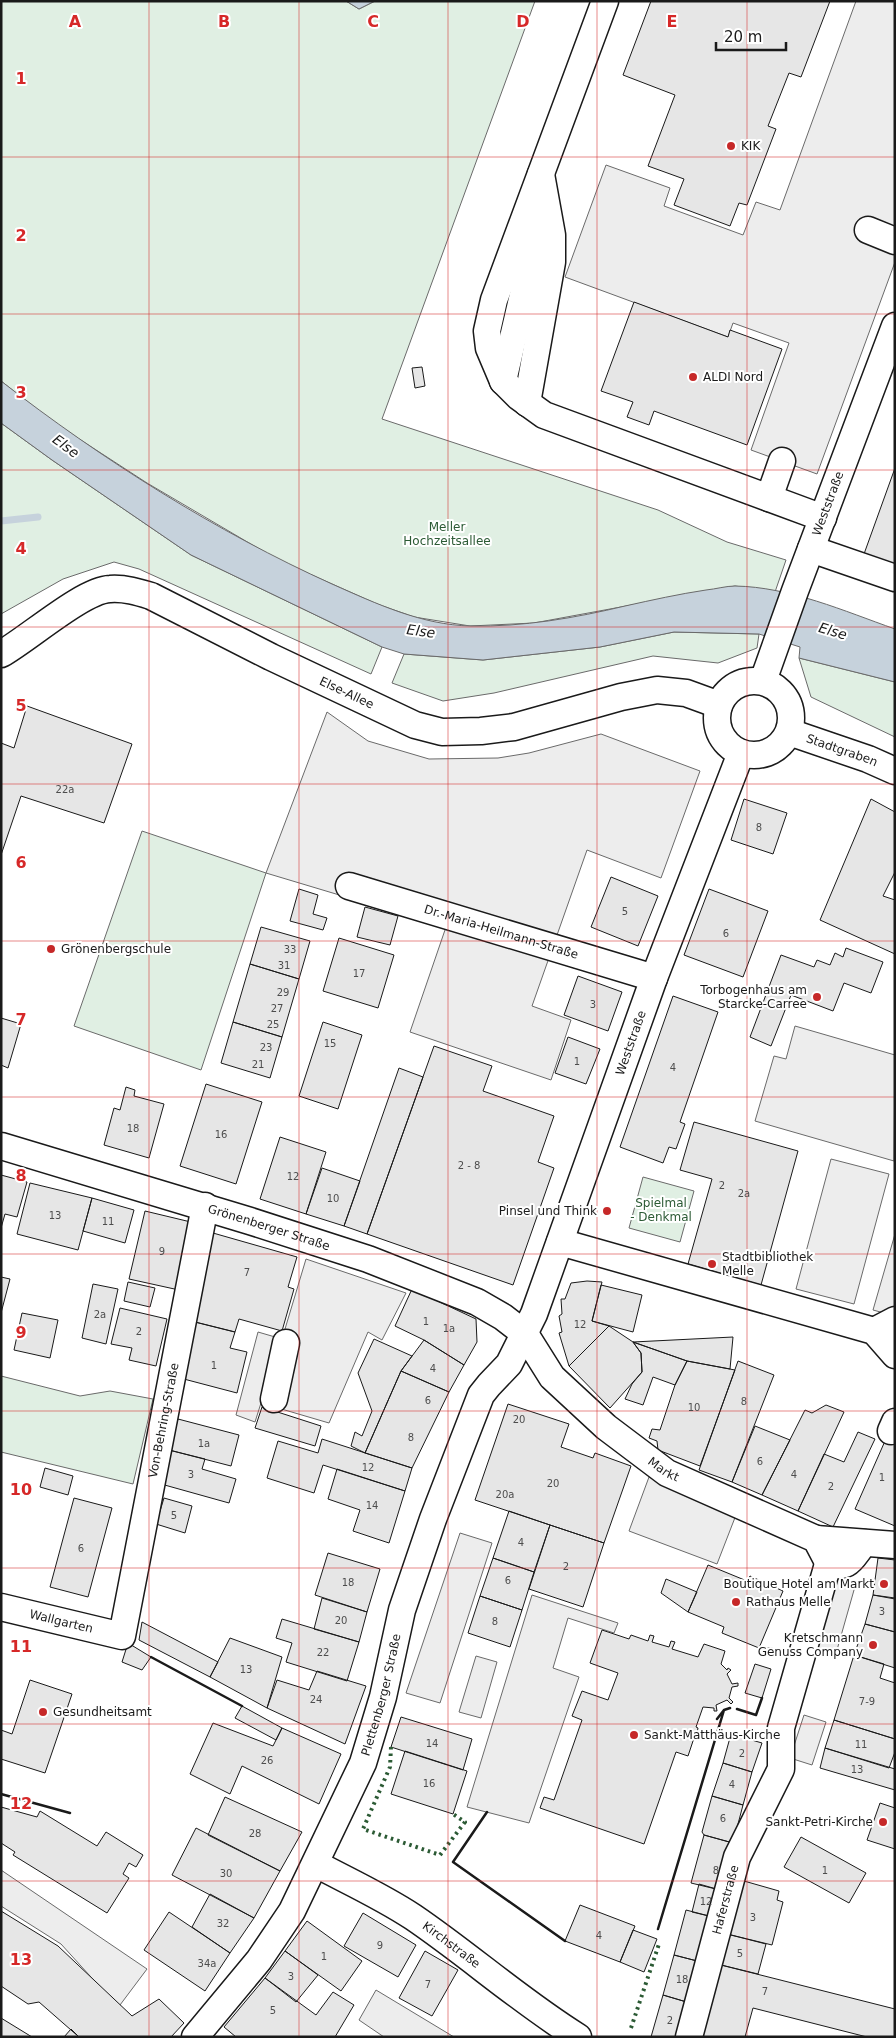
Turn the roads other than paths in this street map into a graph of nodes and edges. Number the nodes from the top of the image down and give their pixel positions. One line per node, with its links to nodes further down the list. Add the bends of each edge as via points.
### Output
1 (605, 1): 2 (street)
2 (541, 171): 3 (street); 7 (street, via 494,300 487,331 488,348)
3 (545, 200): 7 (street); 8 (street, via 552,235 552,262)
4 (868, 230): 5 (street)
5 (895, 241)
6 (895, 326): 11 (street, Weststraße)
7 (503, 381): 8 (street)
8 (527, 404): 10 (street, via 570,426)
9 (782, 461): 10 (street)
10 (769, 498): 11 (street)
11 (823, 518): 12 (street, Weststraße)
12 (811, 549): 13 (street); 15 (street, Weststraße)
13 (895, 578)
14 (1, 654): 16 (street, Else-Allee, via 90,594 109,589 132,590 151,596 415,725 442,732 514,727 657,690 686,694)
15 (763, 681): 16 (street, via 743,682 732,687); 17 (street, via 776,688 790,706)
16 (719, 705): 18 (street, via 716,717 723,739)
17 (789, 732): 18 (street, via 776,748 765,754); 19 (street, Stadtgraben)
18 (741, 753): 21 (street, Weststraße)
19 (895, 771)
20 (349, 886): 21 (street, Dr.-Maria-Heilmann-Straße)
21 (654, 978): 24 (street, Weststraße)
22 (1, 1146): 23 (street, Grönenberger Straße)
23 (205, 1206): 26 (street, Grönenberger Straße, via 368,1259 477,1302); 35 (street, Von-Behring-Straße)
24 (560, 1242): 25 (street); 26 (street, Weststraße)
25 (884, 1325): 28 (street)
26 (525, 1334): 30 (street, Markt, via 552,1377 606,1427 653,1464); 36 (street, Plettenberger Straße, via 509,1364 489,1385 478,1404 433,1518 402,1610 383,1697 363,1763)
27 (286, 1343): 29 (street)
28 (895, 1354)
29 (274, 1399)
30 (816, 1539): 31 (street, Markt); 33 (street)
31 (864, 1543): 32 (street, Markt); 33 (street, via 847,1564 840,1567)
32 (895, 1545)
33 (828, 1564): 39 (street, Haferstraße, via 781,1728 782,1769 736,1857)
34 (1, 1607): 35 (street, Wallgarten)
35 (122, 1636)
36 (316, 1864): 37 (street, Plettenberger Straße, via 292,1911 260,1960); 38 (street, Kirchstraße, via 411,1916 544,2016)
37 (195, 2037)
38 (578, 2037)
39 (689, 2037)

